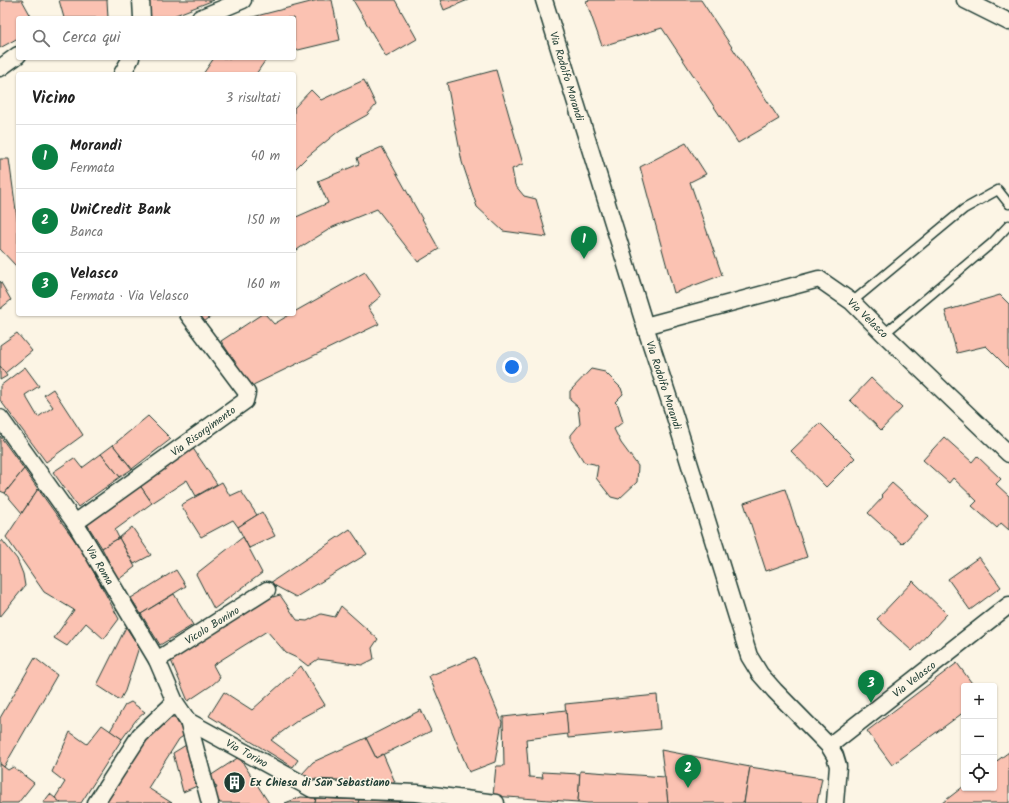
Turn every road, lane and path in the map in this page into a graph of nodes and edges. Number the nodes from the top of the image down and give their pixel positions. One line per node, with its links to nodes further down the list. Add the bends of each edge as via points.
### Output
1 (141, 0): 5 (street)
2 (243, 0): 6 (street)
3 (544, 0): 16 (street, Via Rodolfo Morandi)
4 (965, 0): 7 (street)
5 (142, 16)
6 (205, 16)
7 (1009, 22)
8 (16, 56): 10 (street)
9 (130, 60): 11 (street)
10 (0, 68)
11 (123, 72)
12 (1009, 204): 14 (lane, via 998,190 964,209)
13 (1009, 225): 17 (lane, via 992,244)
14 (852, 302): 16 (street, Via Velasco, via 819,278); 17 (street, Via Velasco)
15 (189, 316): 20 (street, Via Risorgimento, via 247,394 245,401)
16 (645, 326): 26 (street, Via Rodolfo Morandi, via 749,656 774,691)
17 (884, 334): 19 (street, Via Velasco)
18 (0, 418): 20 (street, Via Roma)
19 (1009, 454)
20 (75, 523): 23 (street, Via Roma)
21 (266, 590): 23 (street, Vicolo Bonino)
22 (1009, 605): 26 (street, Via Velasco)
23 (156, 660): 24 (street, Via Roma)
24 (175, 702): 25 (street, Via Roma); 27 (street, via 140,735)
25 (188, 721): 28 (street); 29 (street, Via Torino, via 312,789 417,793)
26 (828, 746): 30 (street, via 838,766)
27 (96, 803)
28 (210, 803)
29 (496, 803)
30 (835, 803)

